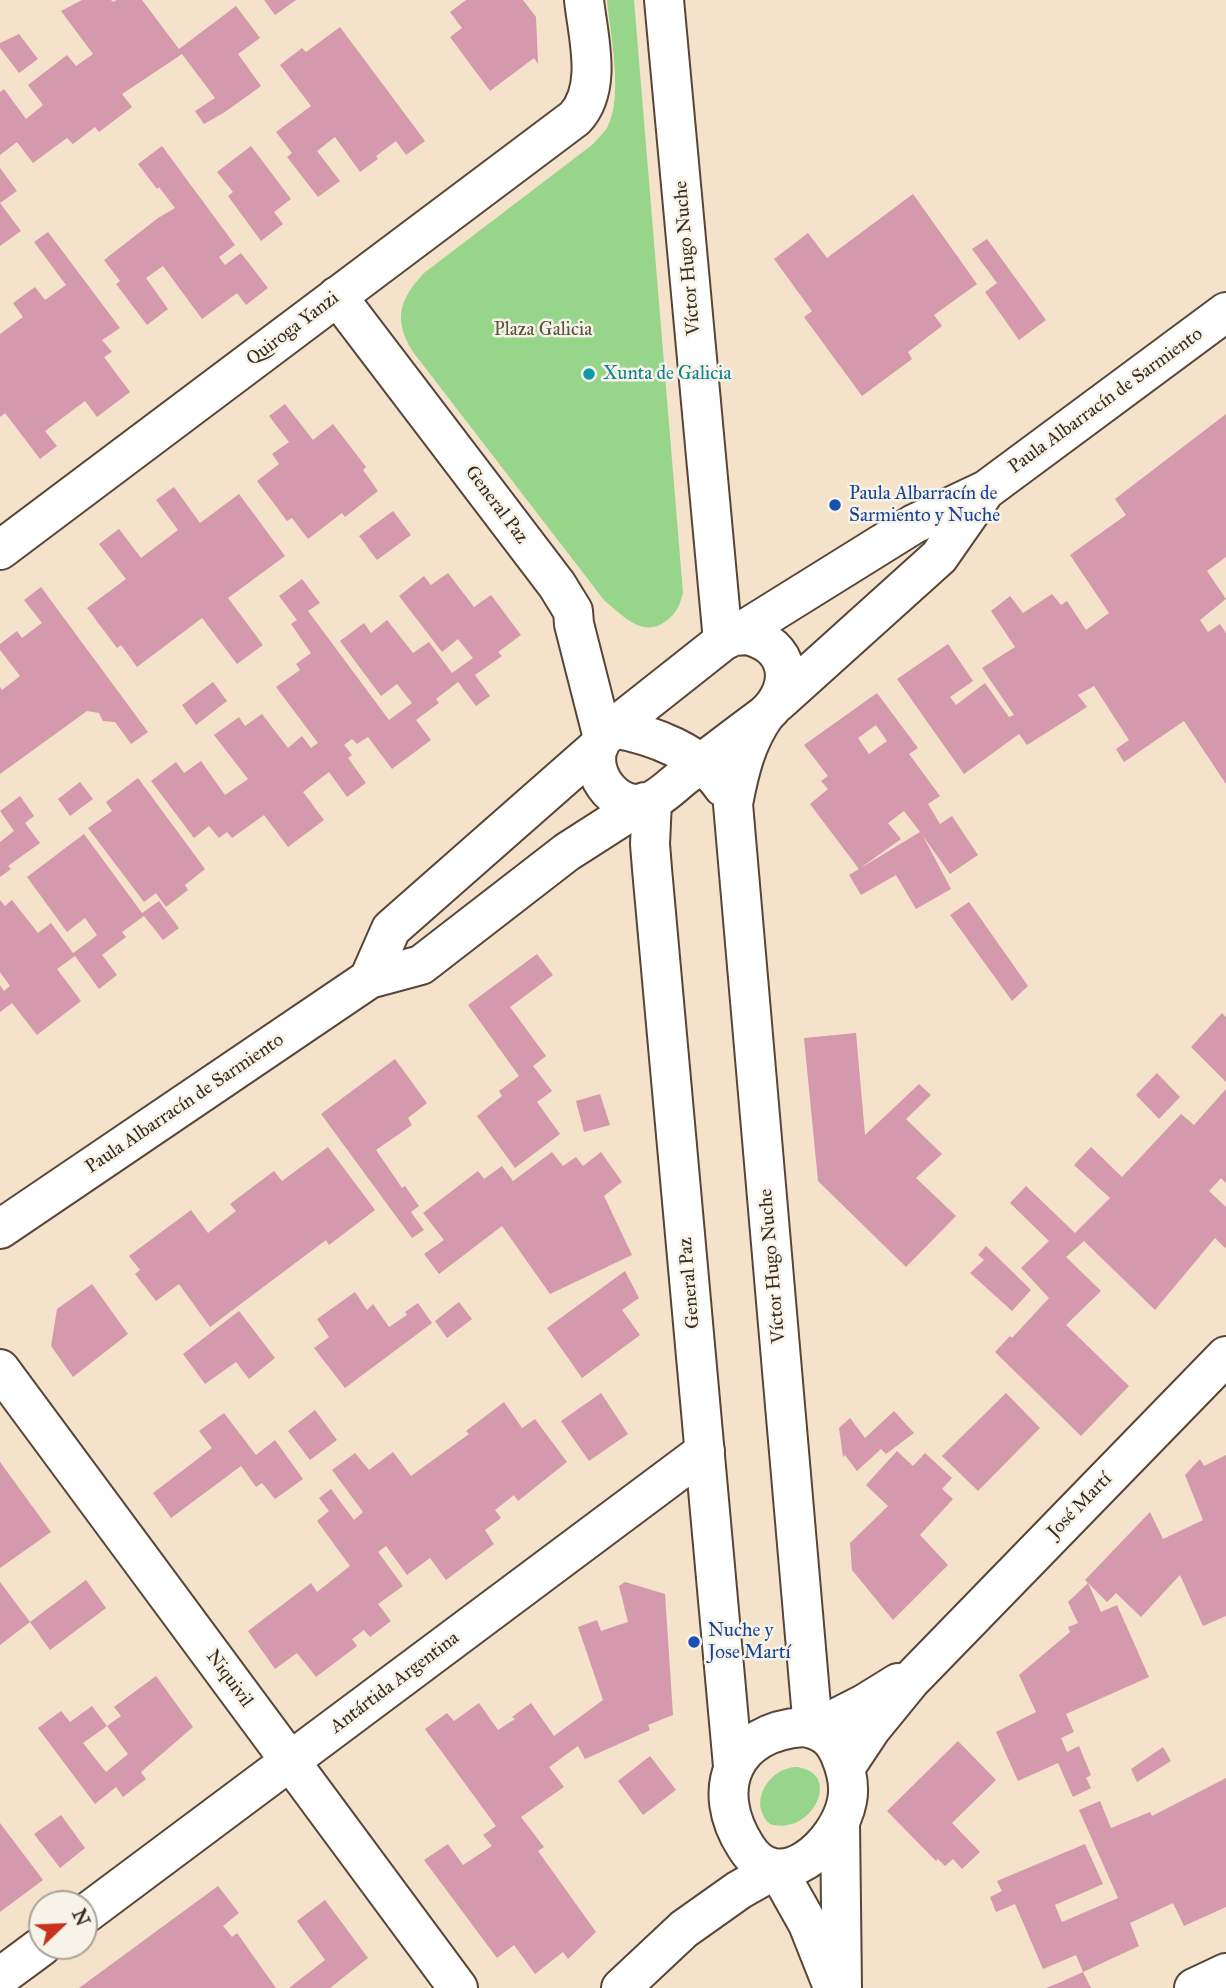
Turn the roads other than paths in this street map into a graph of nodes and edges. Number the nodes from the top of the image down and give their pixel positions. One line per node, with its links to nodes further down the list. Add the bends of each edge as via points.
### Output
1 (584, 0): 3 (street, Quiroga Yanzi, via 591,68 585,107)
2 (664, 0): 7 (street, Víctor Hugo Nuche)
3 (337, 296): 6 (street, Quiroga Yanzi); 9 (street, General Paz, via 573,611)
4 (1226, 312): 5 (street, Paula Albarracín de Sarmiento)
5 (986, 490): 7 (street, Paula Albarracín de Sarmiento, via 914,524); 8 (street, Paula Albarracín de Sarmiento, via 939,557)
6 (0, 550)
7 (729, 639): 8 (street, via 759,638 781,658 784,688); 9 (street, Paula Albarracín de Sarmiento)
8 (771, 709): 10 (street, Paula Albarracín de Sarmiento); 12 (street, Víctor Hugo Nuche, via 747,748)
9 (605, 737): 10 (street, Víctor Hugo Nuche, via 653,739); 11 (street, General Paz, via 597,772 606,788 627,802); 13 (street, via 391,929)
10 (701, 764): 11 (street, Paula Albarracín de Sarmiento); 12 (street, Víctor Hugo Nuche)
11 (649, 802): 13 (street, Paula Albarracín de Sarmiento, via 567,852 421,965); 17 (street, General Paz)
12 (733, 804): 19 (street, Víctor Hugo Nuche)
13 (369, 979): 14 (street, Paula Albarracín de Sarmiento)
14 (0, 1229)
15 (1226, 1356): 18 (street, José Martí)
16 (0, 1369): 20 (street, Niquivil)
17 (705, 1451): 20 (street, Antártida Argentina); 21 (street, General Paz)
18 (933, 1656): 19 (street, José Martí, via 873,1699); 22 (street, José Martí)
19 (814, 1729): 21 (street, via 772,1733 743,1751); 22 (street, via 830,1738)
20 (290, 1761): 26 (street, Antártida Argentina); 31 (street, Niquivil)
21 (733, 1766): 24 (street, via 729,1801)
22 (845, 1768): 23 (street, via 848,1801)
23 (840, 1822): 25 (street, via 808,1858); 34 (street)
24 (738, 1834): 25 (street, via 755,1859); 27 (street, via 702,1900)
25 (777, 1869): 27 (street, via 720,1902); 33 (street, via 808,1924)
26 (98, 1905)
27 (672, 1939): 32 (street)
28 (28, 1957): 30 (street)
29 (1226, 1973): 35 (street)
30 (0, 1978)
31 (458, 1988)
32 (621, 1988)
33 (834, 1988)
34 (842, 1988)
35 (1194, 1988)

